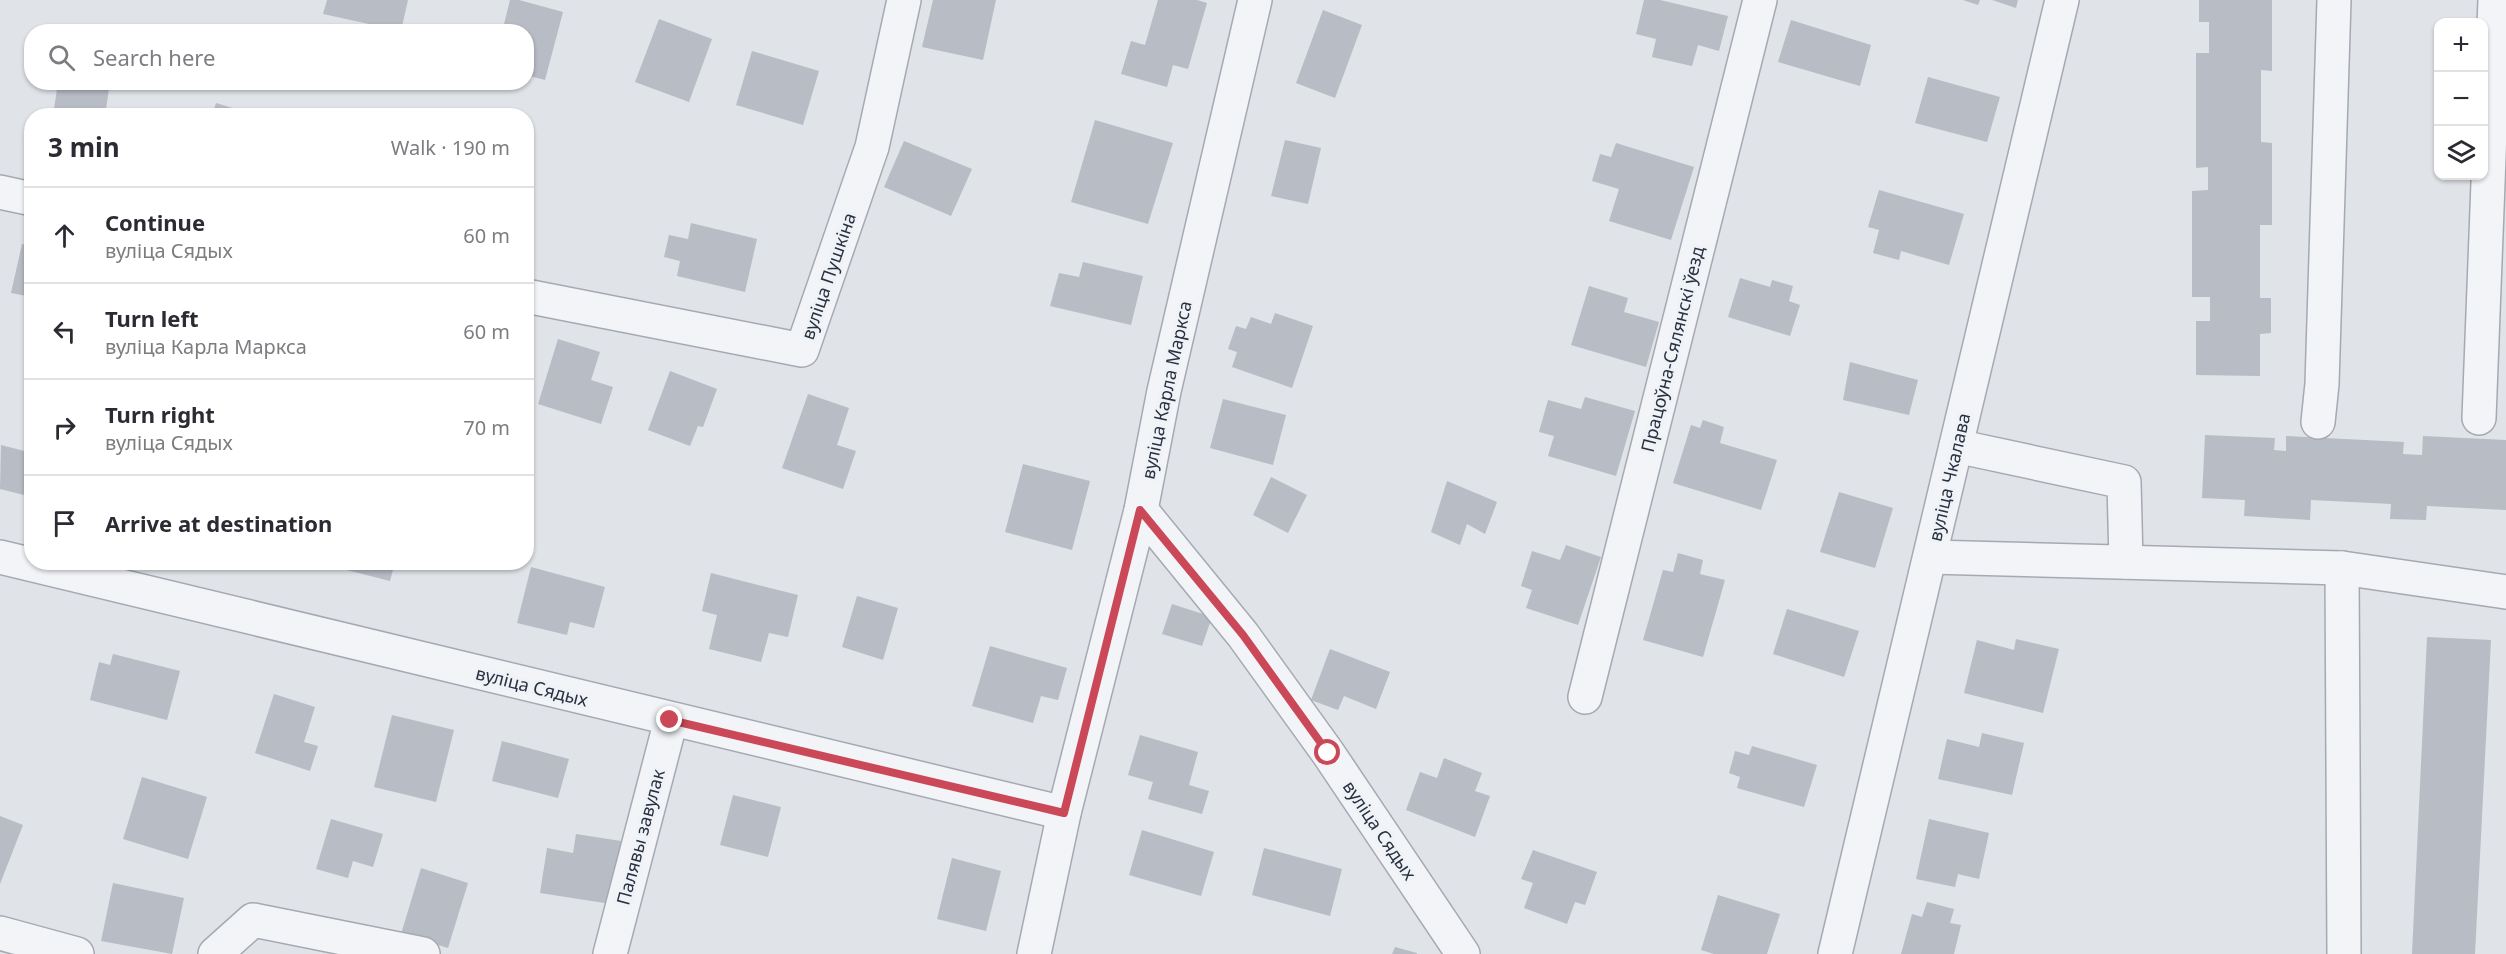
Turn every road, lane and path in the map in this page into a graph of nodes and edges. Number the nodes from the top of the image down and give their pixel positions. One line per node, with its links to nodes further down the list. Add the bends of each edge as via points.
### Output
1 (904, 0): 9 (street, вуліца Пушкіна, via 872,147 802,350)
2 (1255, 0): 13 (street, вуліца Карла Маркса, via 1166,380)
3 (1760, 0): 21 (street, Працоўна-Сялянскі ўезд)
4 (2062, 0): 12 (street, вуліца Чкалава)
5 (2334, 0): 11 (street)
6 (2494, 0): 10 (street)
7 (0, 192): 8 (street)
8 (24, 197)
9 (534, 298)
10 (2479, 418)
11 (2318, 422)
12 (1956, 446): 15 (street, вуліца Чкалава); 16 (street, via 2124,482)
13 (1140, 510): 23 (street, вуліца Карла Маркса); 30 (street, вуліца Сядых, via 1249,644 1335,763)
14 (0, 557): 17 (street, вуліца Сядых)
15 (1930, 558): 16 (street); 31 (street, вуліца Чкалава)
16 (2126, 562): 18 (street)
17 (24, 563)
18 (2342, 568): 20 (street); 32 (street)
19 (53, 570): 22 (street, вуліца Сядых)
20 (2506, 592)
21 (1585, 697)
22 (670, 720): 23 (street, вуліца Сядых); 28 (street, Палявы завулак)
23 (1064, 813): 29 (street, вуліца Карла Маркса)
24 (0, 933): 25 (street)
25 (77, 954)
26 (215, 954): 27 (street, via 253,920)
27 (423, 954)
28 (610, 954)
29 (1034, 954)
30 (1463, 954)
31 (1835, 954)
32 (2344, 954)

